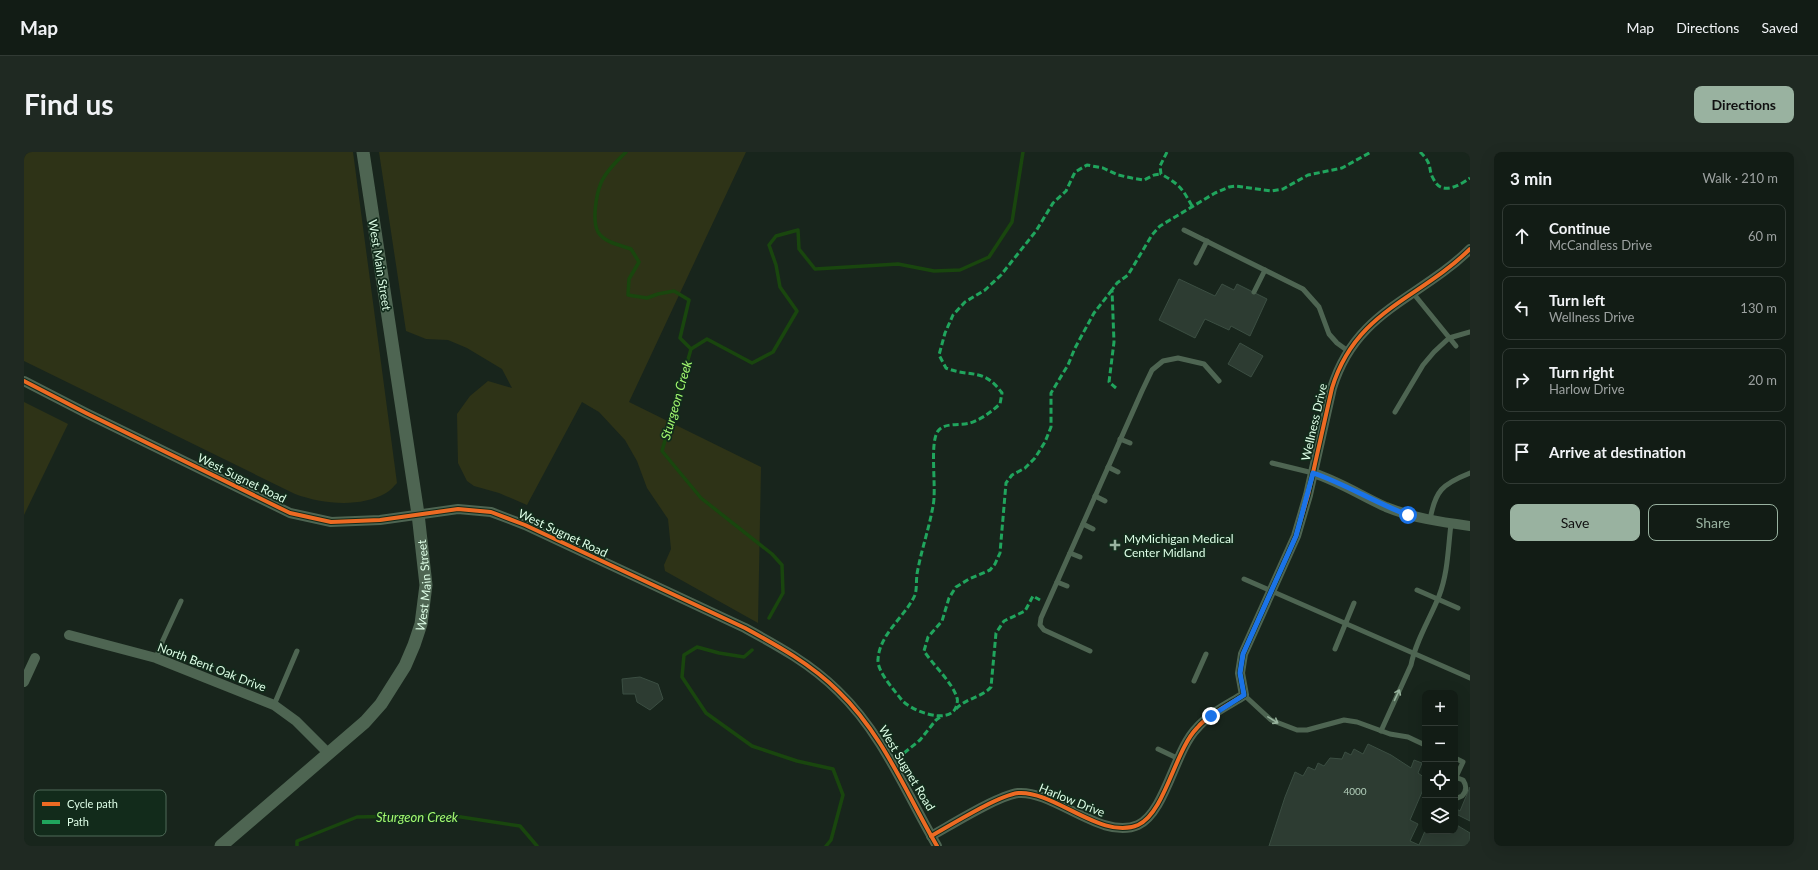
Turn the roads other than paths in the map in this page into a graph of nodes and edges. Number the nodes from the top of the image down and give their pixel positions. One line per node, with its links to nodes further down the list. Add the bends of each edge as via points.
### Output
1 (363, 152): 25 (street, West Main Street)
2 (1184, 230): 3 (lane)
3 (1207, 241): 5 (lane); 6 (lane)
4 (1470, 249): 8 (street, Wellness Drive, via 1450,267)
5 (1196, 263)
6 (1265, 270): 7 (lane); 12 (lane, via 1303,289 1319,307 1330,334)
7 (1254, 292)
8 (1413, 293): 10 (lane); 12 (street, Wellness Drive, via 1372,322)
9 (1470, 332): 10 (lane)
10 (1449, 338): 11 (lane); 15 (lane, via 1422,365)
11 (1456, 346)
12 (1348, 351): 21 (street, Wellness Drive, via 1332,388)
13 (24, 381): 25 (street, West Sugnet Road, via 290,513 331,522 380,520)
14 (1219, 381): 16 (lane, via 1204,364 1178,358 1163,362 1152,370)
15 (1395, 412)
16 (1120, 439): 17 (lane); 19 (lane)
17 (1130, 443)
18 (1272, 463): 21 (lane)
19 (1108, 467): 20 (lane); 23 (lane)
20 (1118, 472)
21 (1313, 473): 26 (street, via 1342,484 1384,506); 37 (street, Wellness Drive, via 1296,536)
22 (1470, 473): 26 (lane, via 1441,488 1433,505)
23 (1095, 496): 24 (lane); 27 (lane)
24 (1105, 501)
25 (418, 514): 59 (street, West Main Street, via 426,585 414,645 405,666 381,704 365,722); 65 (street, West Sugnet Road, via 458,509 491,512 745,628 781,648 816,672 858,713 904,783)
26 (1430, 520): 28 (street)
27 (1083, 524): 30 (lane); 31 (lane)
28 (1451, 524): 29 (street); 38 (lane, via 1446,570)
29 (1470, 526)
30 (1093, 529)
31 (1070, 553): 32 (lane); 34 (lane)
32 (1080, 557)
33 (1244, 579): 37 (lane)
34 (1057, 582): 35 (lane); 46 (lane, via 1040,624 1044,630)
35 (1067, 586)
36 (1417, 590): 38 (lane)
37 (1271, 592): 42 (lane); 54 (street, Wellness Drive, via 1243,654 1241,684)
38 (1438, 599): 41 (lane); 47 (lane)
39 (182, 601): 50 (lane)
40 (1354, 603): 42 (lane)
41 (1458, 608)
42 (1345, 624): 44 (lane); 47 (lane)
43 (69, 635): 50 (street, North Bent Oak Drive)
44 (1335, 649)
45 (298, 651): 55 (lane)
46 (1090, 651)
47 (1413, 653): 51 (lane); 56 (lane, one-way to 47, via 1411,664)
48 (1206, 654): 52 (lane)
49 (35, 658): 53 (street)
50 (156, 658): 55 (street, North Bent Oak Drive)
51 (1470, 678)
52 (1194, 681)
53 (24, 682)
54 (1244, 695): 56 (lane, one-way to 56, via 1271,720 1297,730 1344,720); 60 (street, Harlow Drive, via 1197,727 1187,740)
55 (274, 705): 59 (street, North Bent Oak Drive, via 296,721)
56 (1381, 731): 57 (lane, via 1408,737)
57 (1422, 744)
58 (1158, 749): 60 (lane)
59 (328, 753): 66 (street, West Main Street)
60 (1179, 759): 65 (street, Harlow Drive, via 1158,804 1146,820 1138,825 1113,827 1034,794 1019,793 990,804)
61 (1458, 760): 62 (lane, via 1463,762)
62 (1458, 773)
63 (1458, 778): 64 (lane, via 1463,780 1466,790)
64 (1458, 798)
65 (931, 836): 67 (street, West Sugnet Road)
66 (222, 846)
67 (937, 846)

